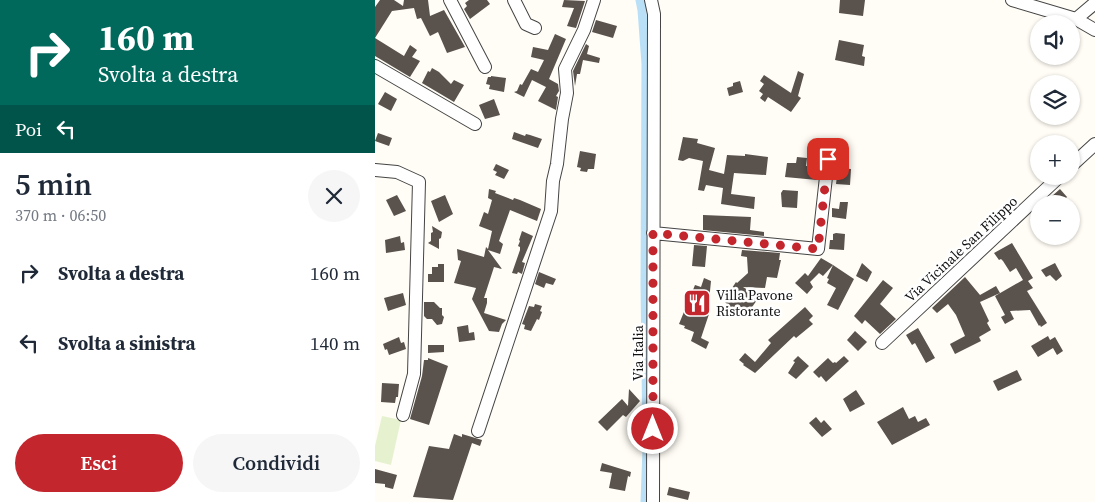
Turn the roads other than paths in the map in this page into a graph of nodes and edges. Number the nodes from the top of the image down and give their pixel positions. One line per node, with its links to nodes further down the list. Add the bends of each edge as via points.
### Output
1 (450, 0): 13 (street)
2 (514, 0): 10 (street, via 526,24)
3 (594, 0): 23 (street, via 565,69 567,93 551,211)
4 (651, 0): 20 (street, Via Italia, via 654,14)
5 (1012, 0): 7 (street)
6 (1095, 3): 8 (street)
7 (1059, 15)
8 (1080, 16)
9 (1080, 22): 11 (street)
10 (535, 28)
11 (1095, 30)
12 (375, 66): 14 (street)
13 (485, 66)
14 (475, 124)
15 (1095, 144): 16 (street)
16 (1080, 158)
17 (828, 159): 20 (street, via 818,249)
18 (375, 170): 22 (street, via 397,172 419,182 414,374)
19 (1050, 185): 21 (street, Via Vicinale San Filippo)
20 (653, 233): 24 (street, Via Italia)
21 (882, 343)
22 (403, 415)
23 (478, 431)
24 (653, 502)

